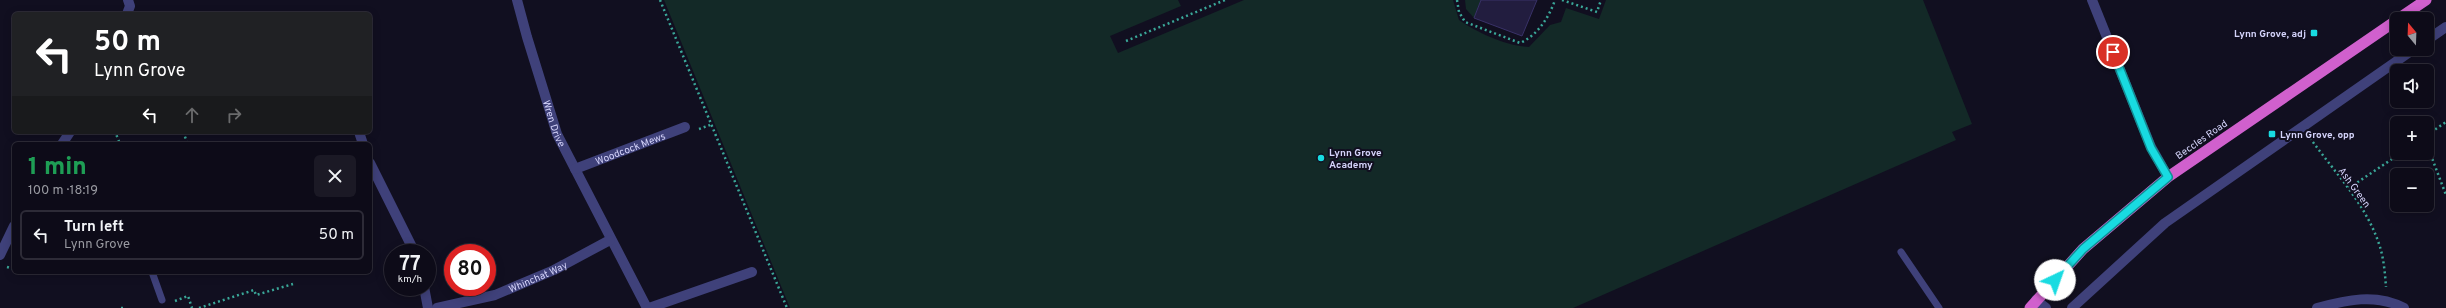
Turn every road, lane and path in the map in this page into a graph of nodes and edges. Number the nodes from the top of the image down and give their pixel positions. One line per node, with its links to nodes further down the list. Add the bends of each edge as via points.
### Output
1 (128, 0): 11 (street, via 130,6)
2 (517, 0): 25 (street, Wren Drive, via 557,134)
3 (660, 0): 47 (path)
4 (1225, 0): 16 (path)
5 (1457, 0): 6 (path, via 1459,12 1465,22 1520,43 1530,38 1550,14)
6 (1555, 0)
7 (1562, 0): 8 (path, via 1597,12)
8 (1601, 0)
9 (2092, 0): 26 (street, via 2151,148)
10 (2420, 2): 12 (highway, Beccles Road)
11 (128, 12)
12 (2406, 12)
13 (2390, 24): 26 (highway, Beccles Road)
14 (2446, 27): 15 (street)
15 (2434, 35)
16 (1126, 41)
17 (2404, 56): 21 (street)
18 (2446, 122): 20 (path)
19 (685, 127): 25 (street, Woodcock Mews)
20 (2434, 130)
21 (2294, 132): 27 (path, Ash Green, via 2307,135); 50 (street, via 2165,223)
22 (2391, 160): 27 (path)
23 (2433, 160): 28 (path)
24 (372, 167): 31 (street)
25 (575, 169): 30 (street, Wren Drive)
26 (2168, 177): 40 (highway, Beccles Road, via 2083,249)
27 (2349, 188): 39 (path, Ash Green, via 2370,221 2380,248)
28 (2446, 195)
29 (12, 230): 33 (street)
30 (610, 240): 45 (street, Whinchat Way, via 554,270 495,294); 46 (street, Wren Drive)
31 (410, 244)
32 (1902, 252): 48 (lane)
33 (0, 255)
34 (752, 272): 46 (street)
35 (153, 274): 38 (lane)
36 (293, 284): 43 (path, via 256,295 254,290)
37 (426, 296): 44 (street)
38 (162, 300)
39 (2388, 302): 51 (street, via 2366,298); 52 (street)
40 (2033, 304): 49 (street, Beccles Road)
41 (121, 308): 42 (path)
42 (125, 308)
43 (199, 308)
44 (428, 308)
45 (437, 308)
46 (648, 308)
47 (787, 308)
48 (1939, 308)
49 (2046, 308)
50 (2072, 308)
51 (2317, 308)
52 (2404, 308)

